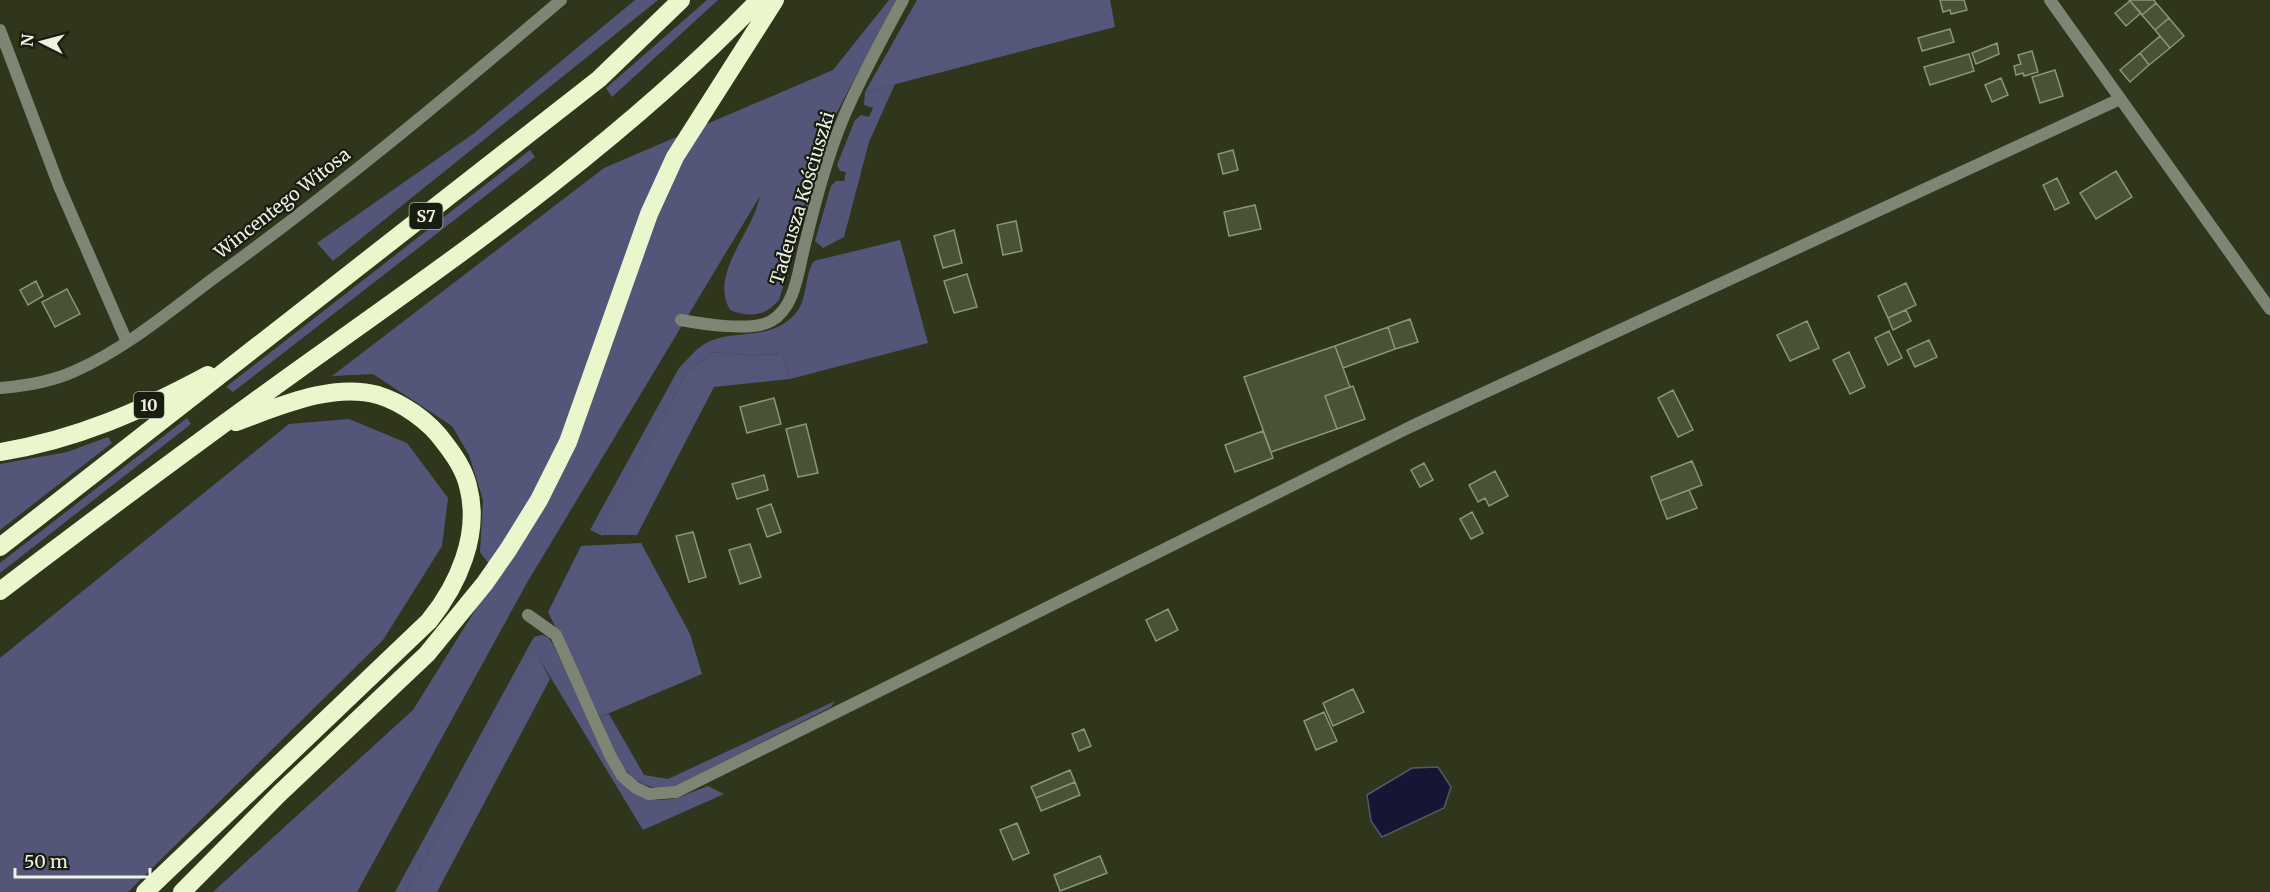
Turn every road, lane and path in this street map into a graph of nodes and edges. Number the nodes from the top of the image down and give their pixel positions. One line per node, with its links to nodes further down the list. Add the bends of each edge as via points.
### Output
1 (561, 0): 11 (street, Wincentego Witosa, via 342,181)
2 (681, 0): 12 (highway, S7, via 590,87)
3 (759, 0): 14 (highway, via 637,114 531,200)
4 (775, 0): 20 (highway, via 675,157 649,213 568,442 508,550 427,654)
5 (903, 0): 10 (street, Tadeusza Kościuszki, via 844,116 792,294 782,312 771,322 760,324)
6 (2050, 0): 8 (street)
7 (0, 30): 11 (street, via 59,186)
8 (2120, 99): 9 (street); 18 (street, via 1412,426 676,792 649,794 622,776 556,635)
9 (2270, 309)
10 (681, 320)
11 (127, 342): 13 (street, Wincentego Witosa, via 76,371 49,381)
12 (252, 351): 15 (highway, 10, via 106,424 73,436); 16 (highway, S7)
13 (0, 388)
14 (217, 429): 17 (highway); 19 (highway, via 317,396 377,395 413,412 436,431 457,460 468,486 469,537 448,597 429,621)
15 (0, 452)
16 (0, 547)
17 (0, 591)
18 (528, 615)
19 (145, 892)
20 (182, 892)

